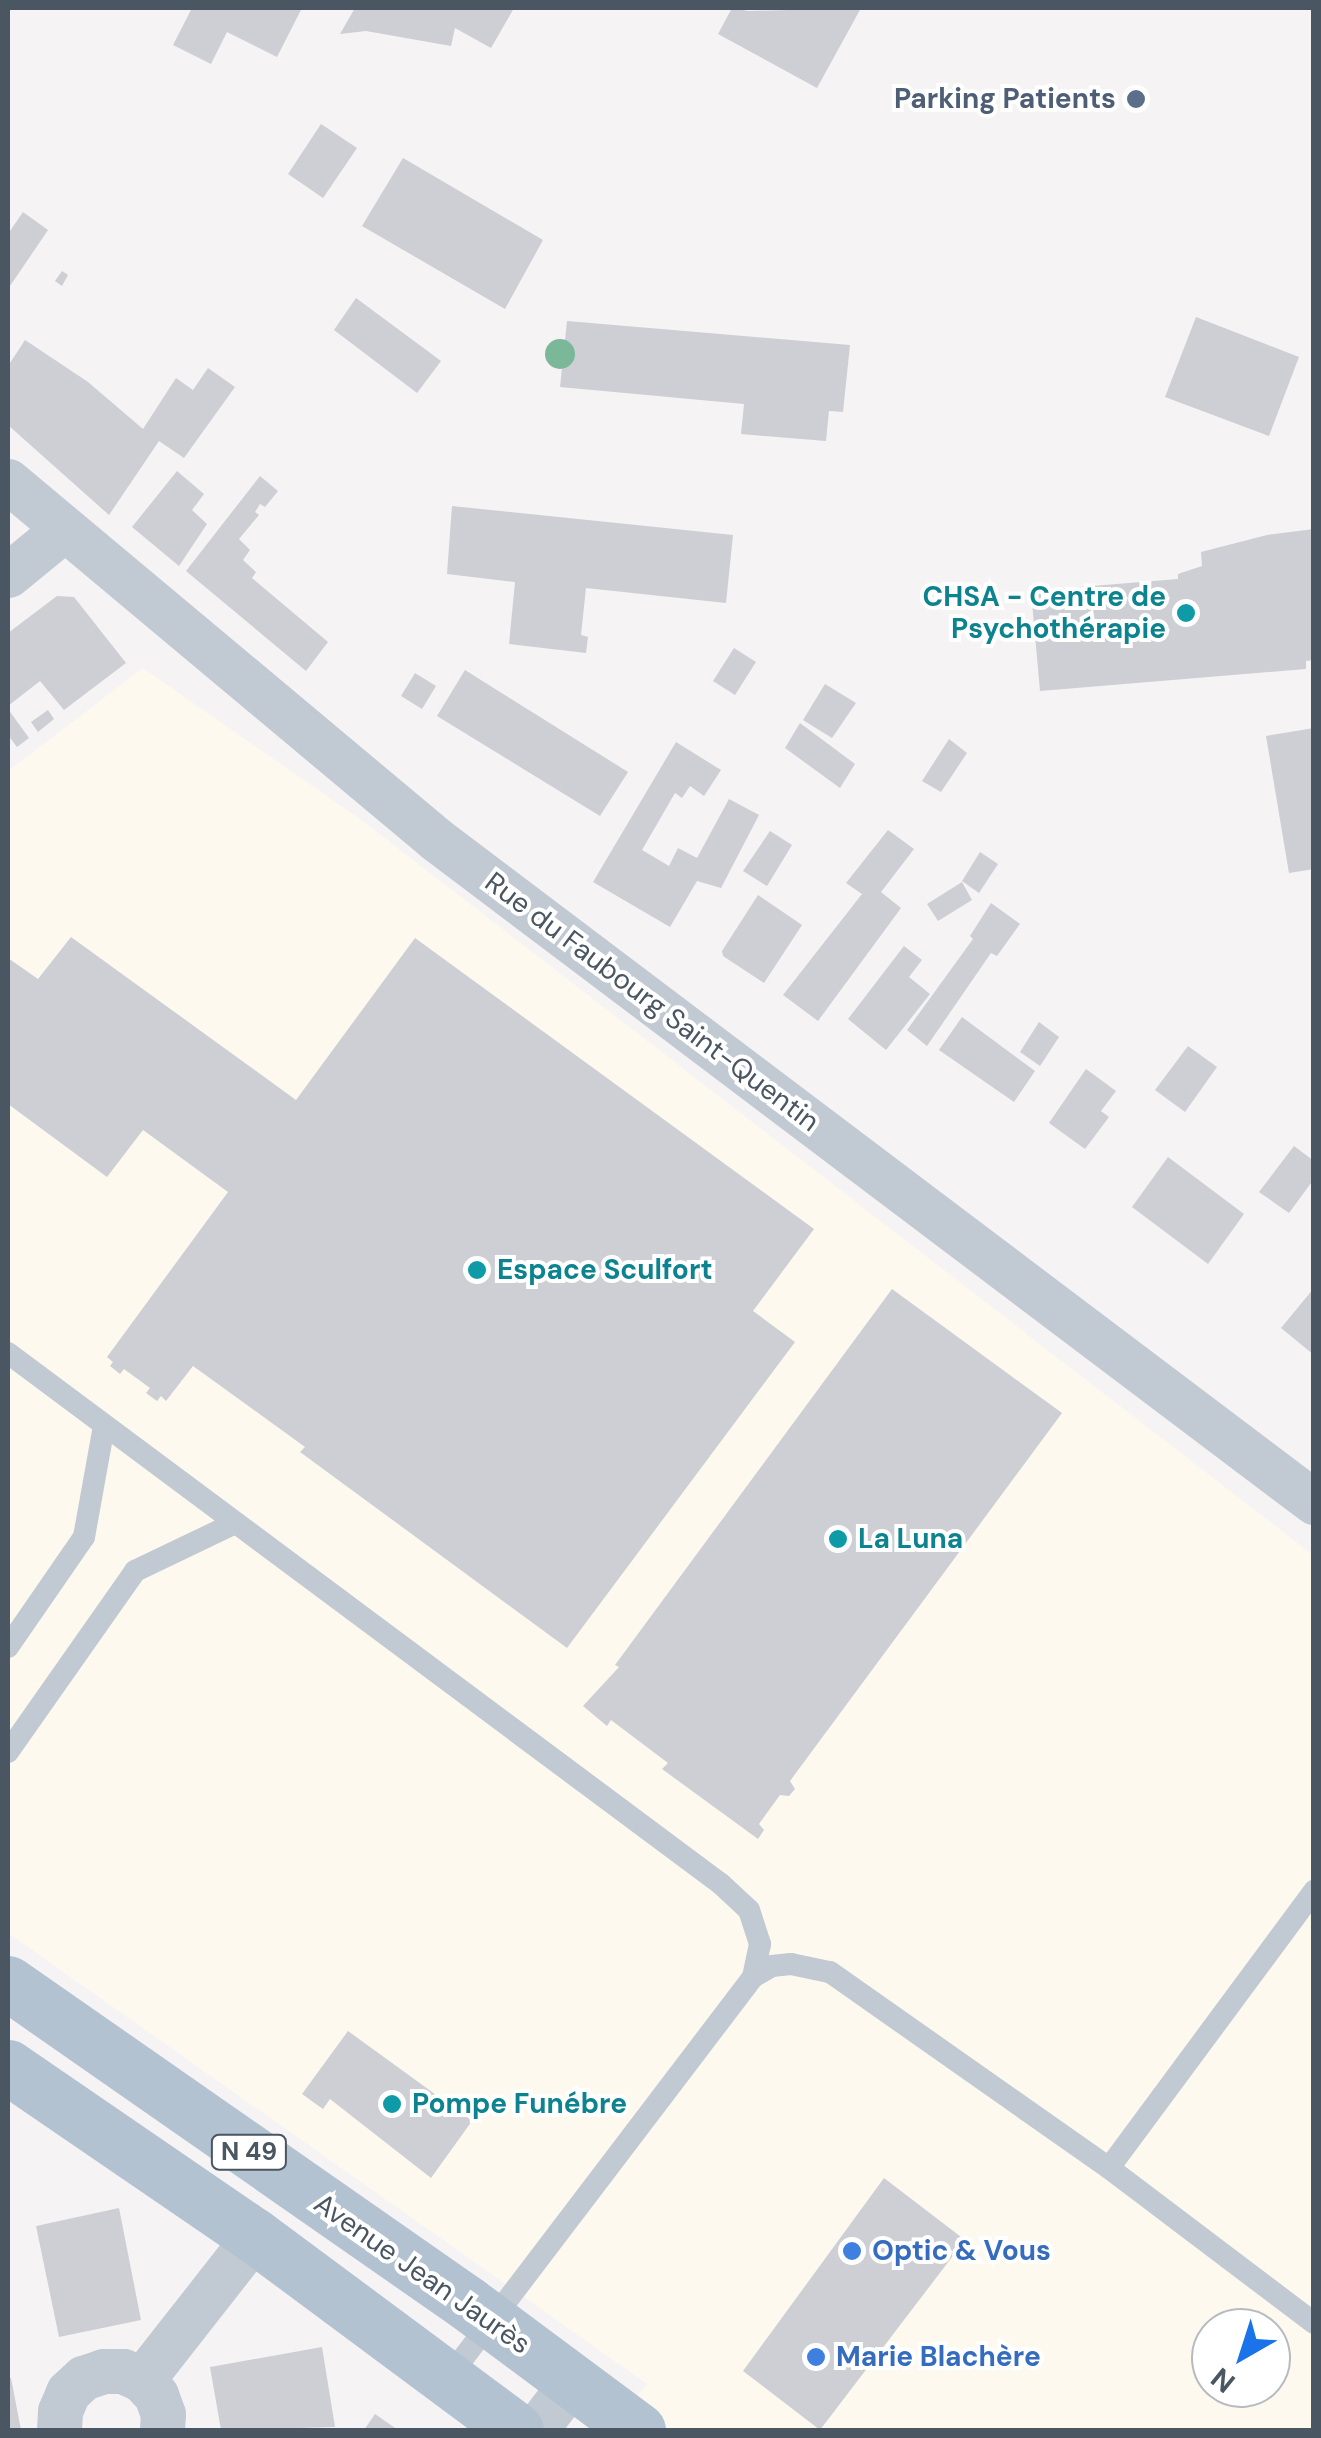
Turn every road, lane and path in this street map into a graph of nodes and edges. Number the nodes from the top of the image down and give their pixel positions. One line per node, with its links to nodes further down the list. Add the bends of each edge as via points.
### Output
1 (8, 481): 2 (street, Rue du Faubourg Saint-Quentin)
2 (63, 530): 3 (street); 6 (street, Rue du Faubourg Saint-Quentin, via 437,840)
3 (8, 575)
4 (8, 1354): 5 (lane)
5 (104, 1426): 7 (lane); 8 (lane, via 84,1538)
6 (1314, 1502)
7 (235, 1523): 9 (lane, via 135,1572); 11 (lane, via 721,1884 748,1910 760,1944)
8 (8, 1647)
9 (8, 1752)
10 (1314, 1892): 14 (lane)
11 (752, 1977): 14 (lane, via 791,1964 830,1972); 16 (lane)
12 (8, 1982): 16 (main road, Avenue Jean Jaurès / N 49)
13 (8, 2067): 15 (main road, N 49)
14 (1109, 2168): 17 (lane)
15 (254, 2236): 18 (main road, N 49); 19 (street)
16 (491, 2321): 18 (lane); 20 (main road, Avenue Jean Jaurès / N 49)
17 (1314, 2323)
18 (448, 2378): 23 (main road, N 49)
19 (142, 2380): 21 (street, via 103,2371 83,2378 68,2392); 22 (street, via 156,2395)
20 (572, 2382): 24 (street); 25 (main road, Avenue Jean Jaurès / N 49)
21 (59, 2430)
22 (162, 2430)
23 (516, 2430)
24 (535, 2430)
25 (638, 2430)

